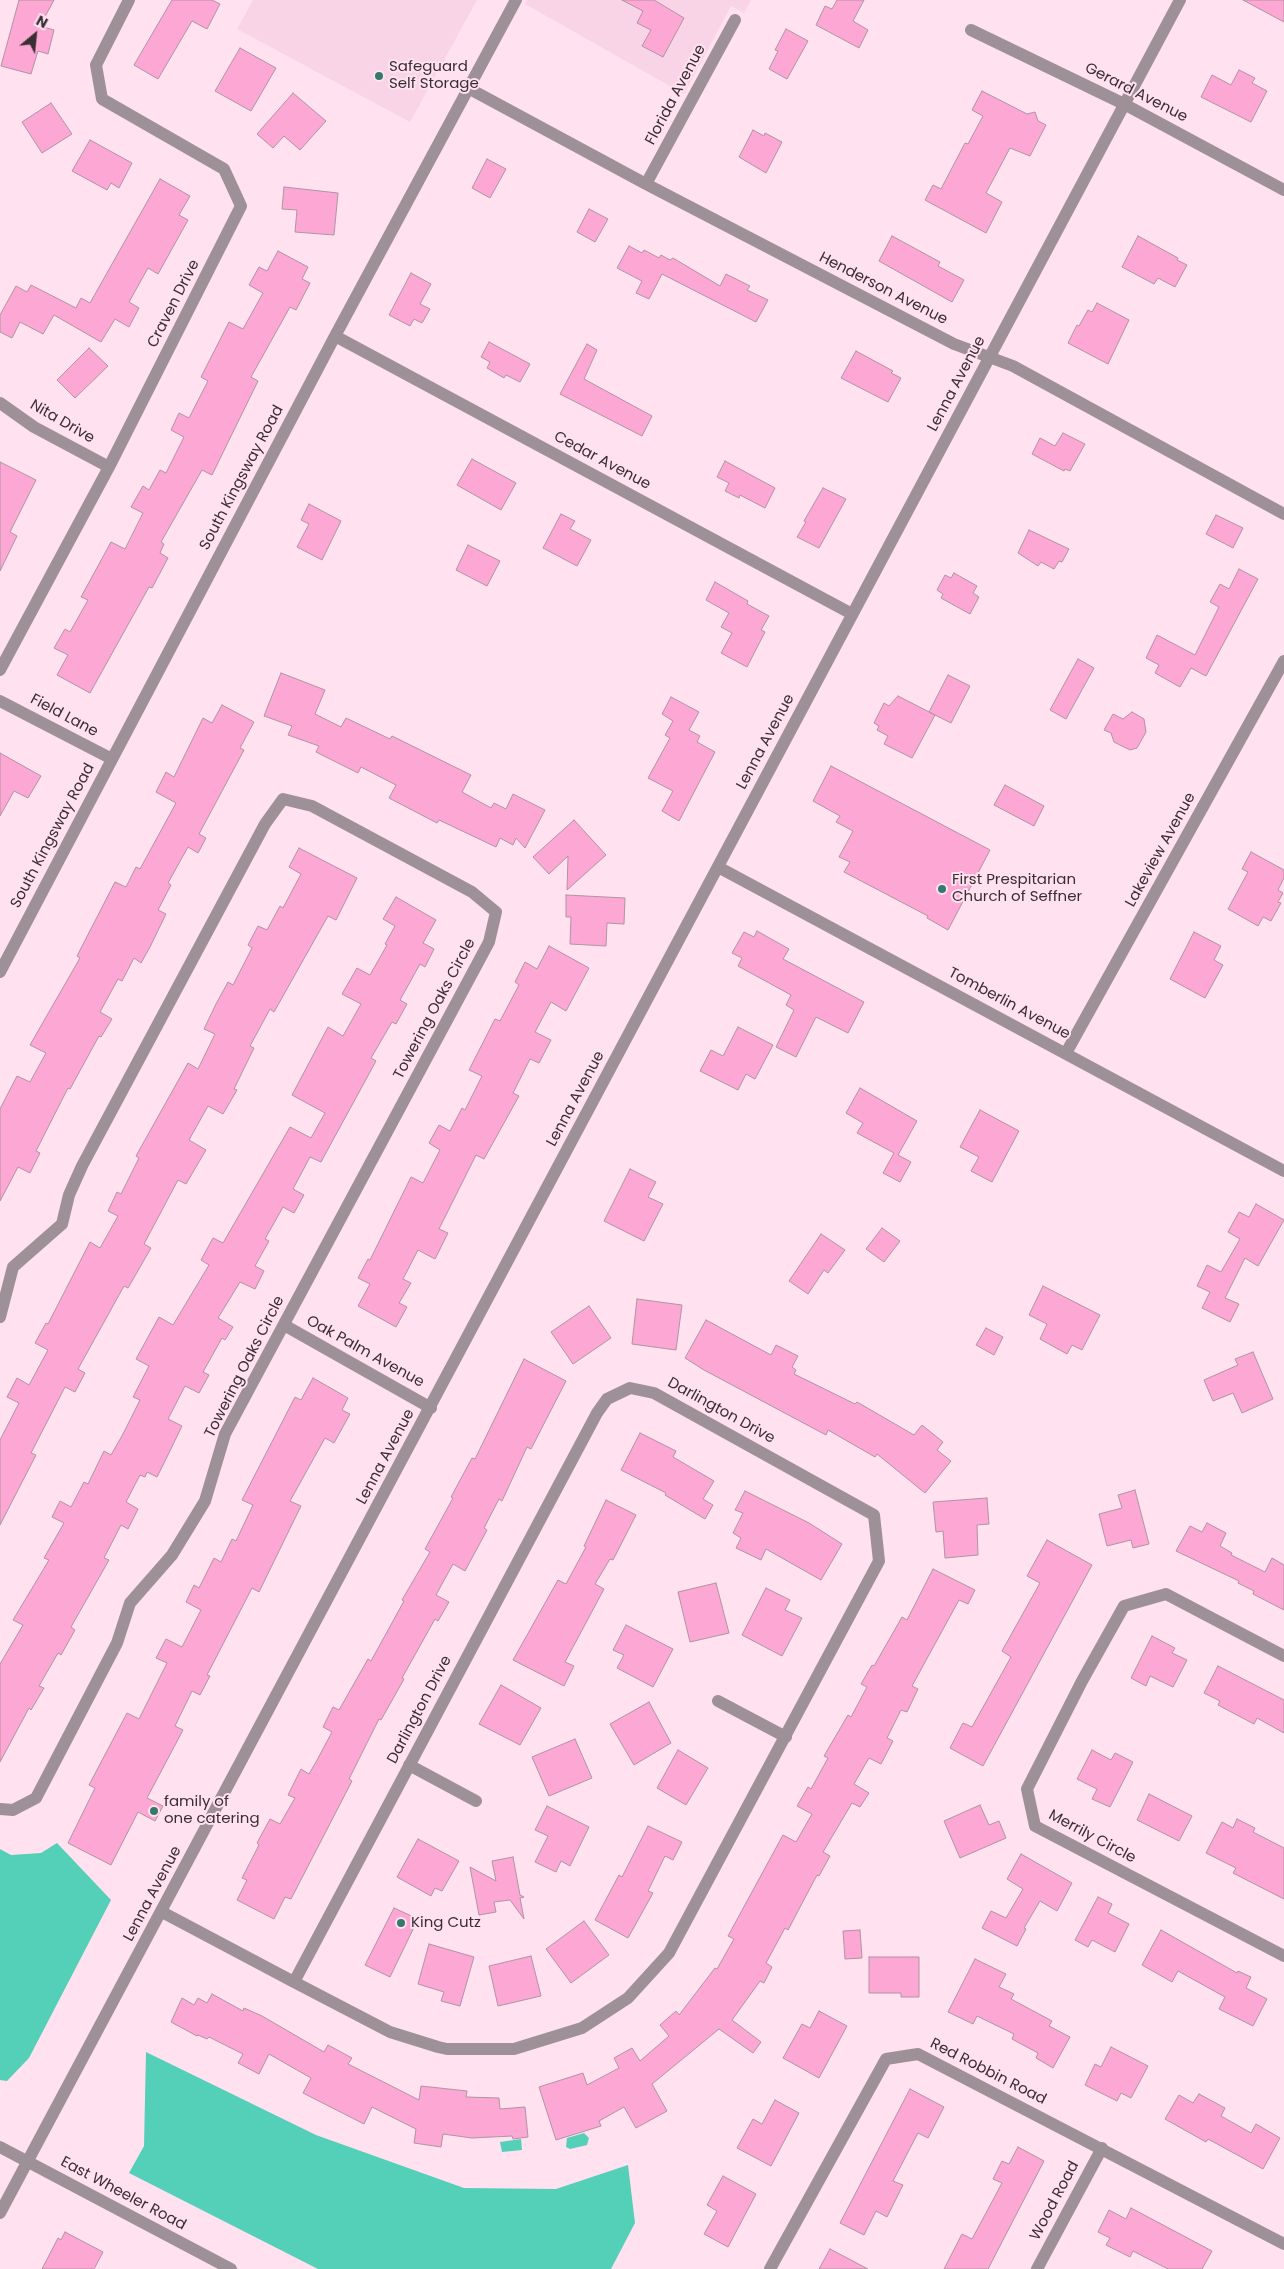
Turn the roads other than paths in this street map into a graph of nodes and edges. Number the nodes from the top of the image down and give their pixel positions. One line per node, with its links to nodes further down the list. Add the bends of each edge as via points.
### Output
1 (129, 0): 13 (street, Craven Drive, via 96,65 102,99 224,169 241,206)
2 (516, 0): 6 (street, South Kingsway Road)
3 (1180, 0): 7 (street, Lenna Avenue)
4 (735, 20): 8 (street, Florida Avenue)
5 (971, 30): 7 (street, Gerard Avenue)
6 (468, 88): 8 (street, Henderson Avenue); 10 (street, South Kingsway Road)
7 (1124, 104): 9 (street, Gerard Avenue); 11 (street, Lenna Avenue)
8 (646, 184): 11 (street, Henderson Avenue, via 954,344)
9 (1284, 190)
10 (335, 336): 15 (street, Cedar Avenue); 19 (street, South Kingsway Road)
11 (990, 356): 14 (street, Henderson Avenue); 15 (street, Lenna Avenue)
12 (0, 402): 13 (street, Nita Drive, via 34,427)
13 (109, 467): 17 (street, Craven Drive)
14 (1284, 514)
15 (852, 614): 20 (street, Lenna Avenue)
16 (1284, 661): 22 (street, Lakeview Avenue)
17 (0, 670)
18 (0, 701): 19 (street, Field Lane)
19 (112, 759): 21 (street, South Kingsway Road)
20 (718, 866): 22 (street, Tomberlin Avenue); 26 (street, Lenna Avenue)
21 (0, 972)
22 (1066, 1054): 23 (street, Tomberlin Avenue)
23 (1284, 1171)
24 (0, 1317): 25 (street, Towering Oaks Circle, via 13,1268 62,1224 68,1195 82,1166 265,824 283,799 320,810 472,892 496,912 489,942)
25 (284, 1325): 26 (street, Oak Palm Avenue); 32 (street, Towering Oaks Circle, via 225,1434 205,1501 172,1556 130,1603 117,1643 36,1798 13,1810)
26 (431, 1408): 33 (street, Lenna Avenue)
27 (1284, 1656): 34 (street, Merrily Circle, via 1166,1594 1124,1606 1027,1789 1035,1826)
28 (718, 1701): 29 (street)
29 (786, 1737): 30 (street, Darlington Drive, via 879,1561 874,1515 677,1404 654,1393 630,1388 607,1399 597,1413); 35 (street, Darlington Drive, via 668,1954 628,1998 582,2028 514,2049 447,2049 390,2032)
30 (409, 1765): 31 (street); 35 (street, Darlington Drive)
31 (476, 1801)
32 (0, 1809)
33 (162, 1912): 35 (street); 38 (street, Lenna Avenue)
34 (1284, 1956)
35 (294, 1982)
36 (0, 2147): 38 (street, East Wheeler Road)
37 (1102, 2148): 40 (street, Red Robbin Road); 42 (street, Red Robbin Road, via 918,2054 886,2059); 43 (street, Wood Road)
38 (28, 2162): 39 (street, Lenna Avenue); 41 (street, East Wheeler Road)
39 (0, 2213)
40 (1284, 2244)
41 (231, 2269)
42 (770, 2269)
43 (1037, 2269)

